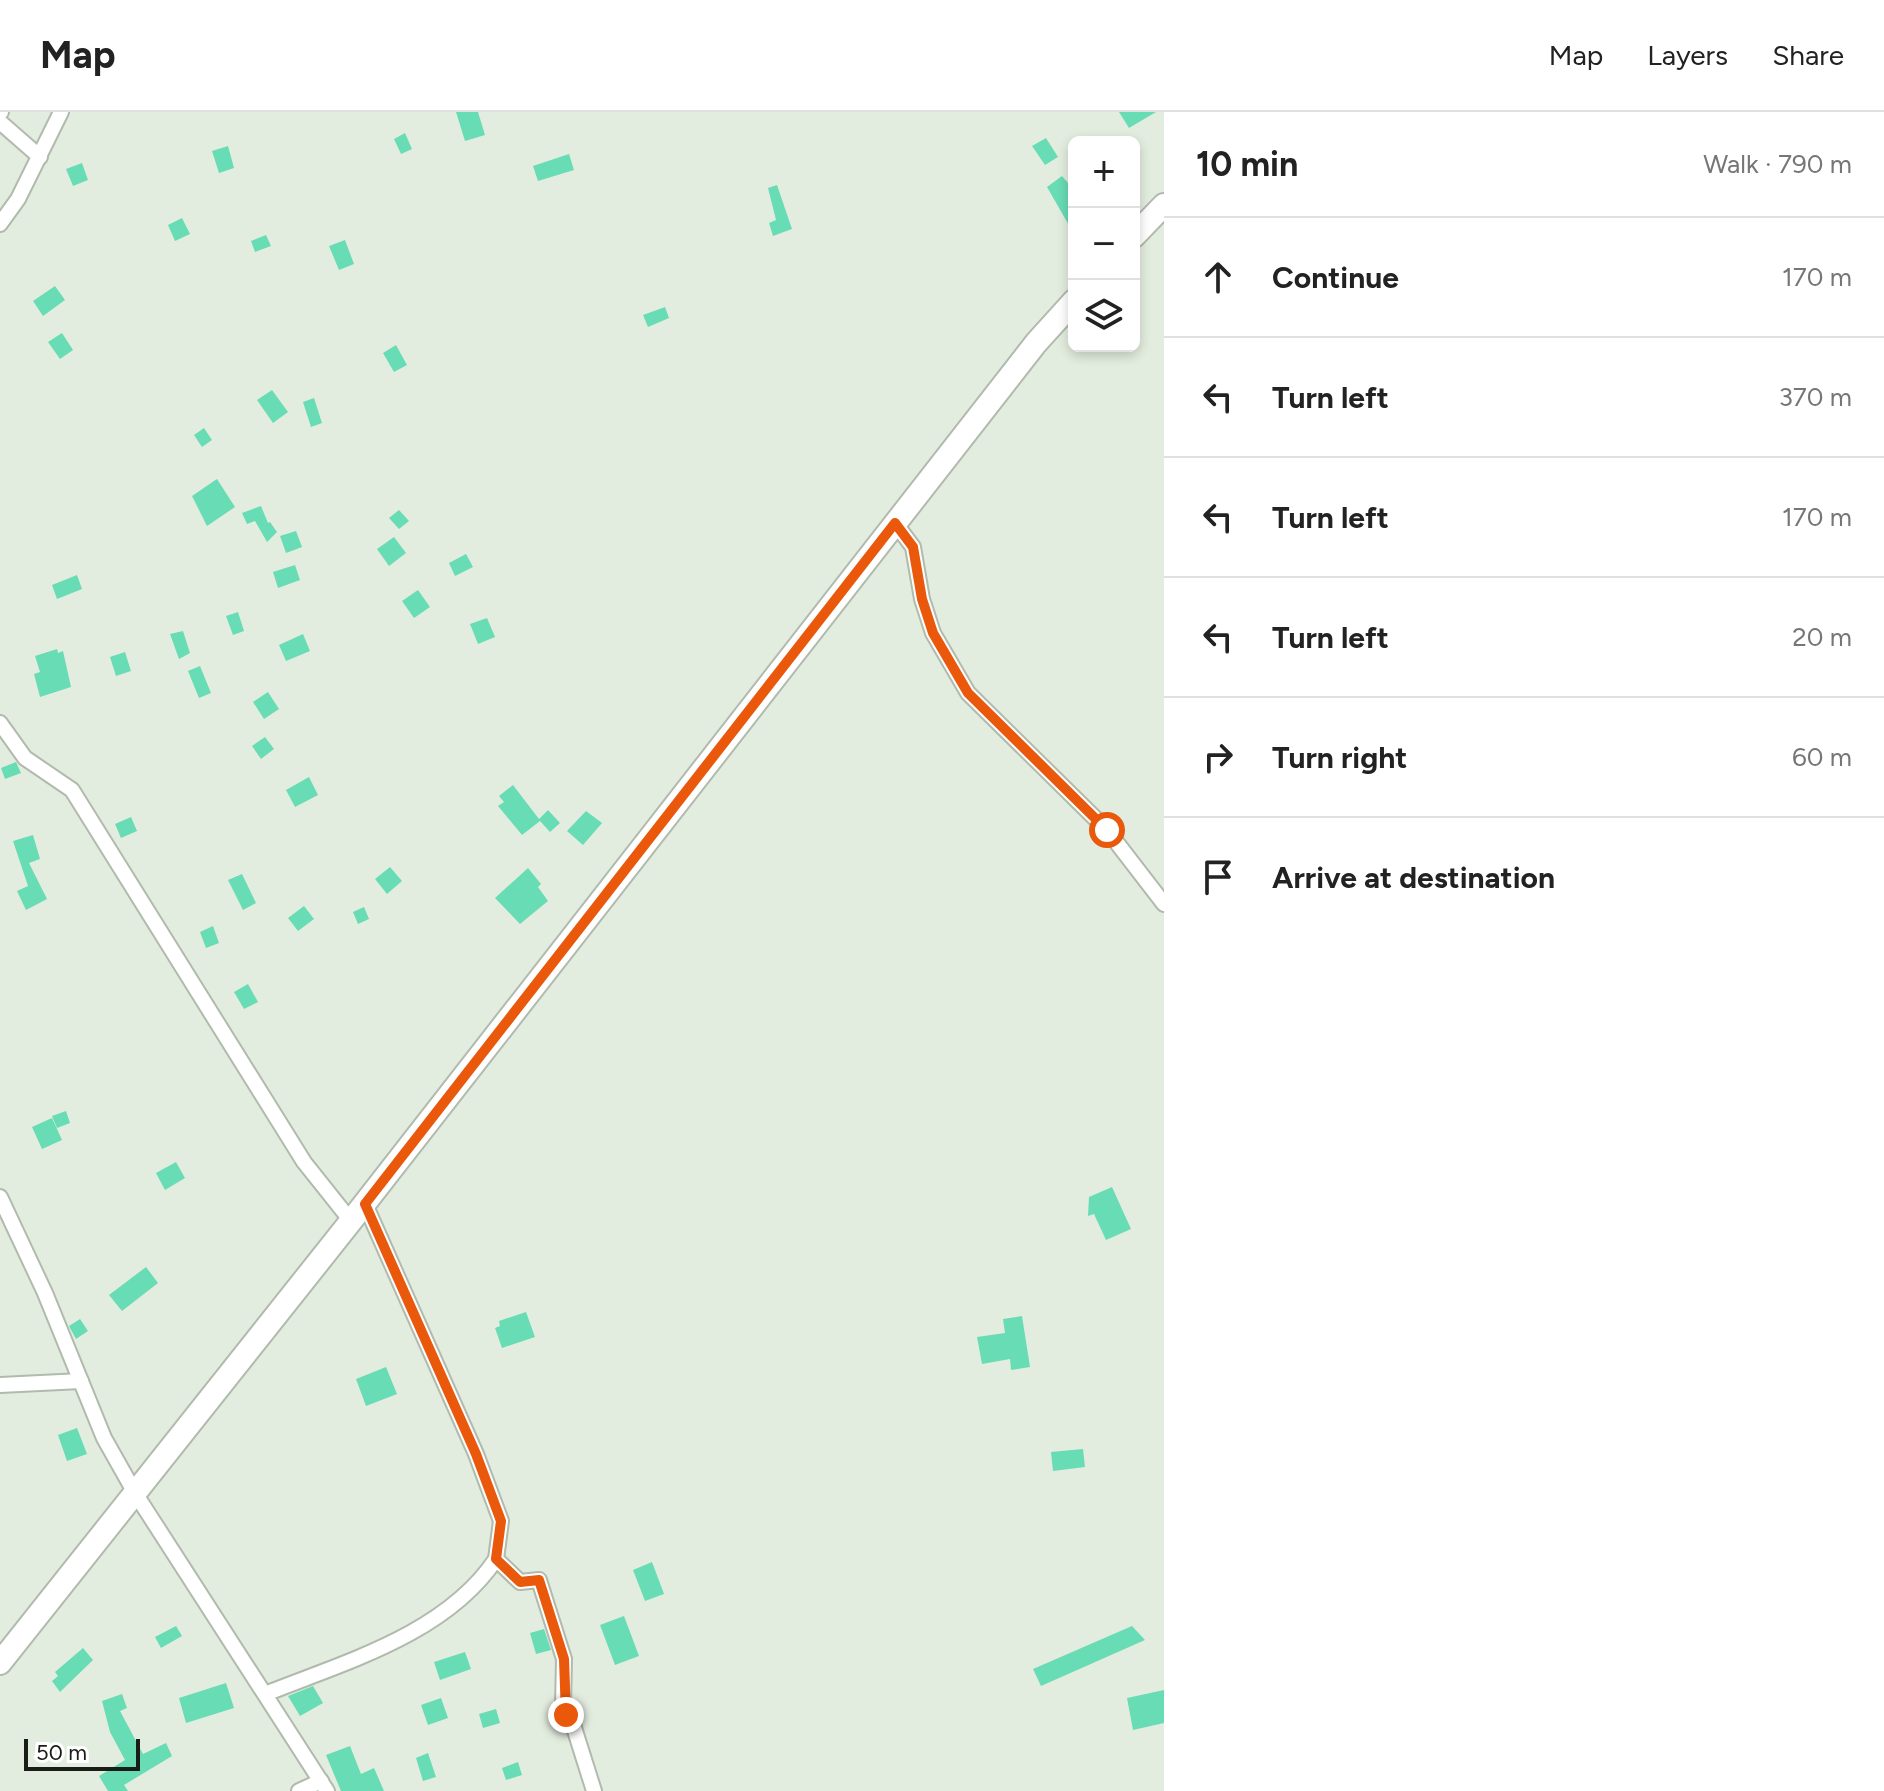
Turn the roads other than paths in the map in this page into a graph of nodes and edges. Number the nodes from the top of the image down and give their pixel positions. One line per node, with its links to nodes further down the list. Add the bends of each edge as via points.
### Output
1 (61, 112): 3 (street)
2 (0, 122): 3 (street)
3 (40, 157): 5 (street)
4 (1164, 205): 6 (street)
5 (0, 224)
6 (1140, 230)
7 (1068, 308): 8 (street)
8 (895, 523): 10 (street, via 913,547 933,633 968,693 1107,830); 12 (street)
9 (0, 723): 12 (street, via 25,758 72,790 304,1162)
10 (1164, 904)
11 (0, 1197): 13 (street)
12 (358, 1213): 15 (street); 16 (street, via 476,1454 501,1521)
13 (81, 1381): 14 (street); 15 (street, via 104,1438)
14 (0, 1385)
15 (135, 1493): 17 (street); 18 (street)
16 (496, 1559): 18 (street, via 482,1580 420,1627); 21 (street, via 520,1582 539,1580 564,1659 563,1706)
17 (0, 1663)
18 (265, 1694): 19 (street)
19 (324, 1786): 20 (street)
20 (299, 1791)
21 (594, 1791)

